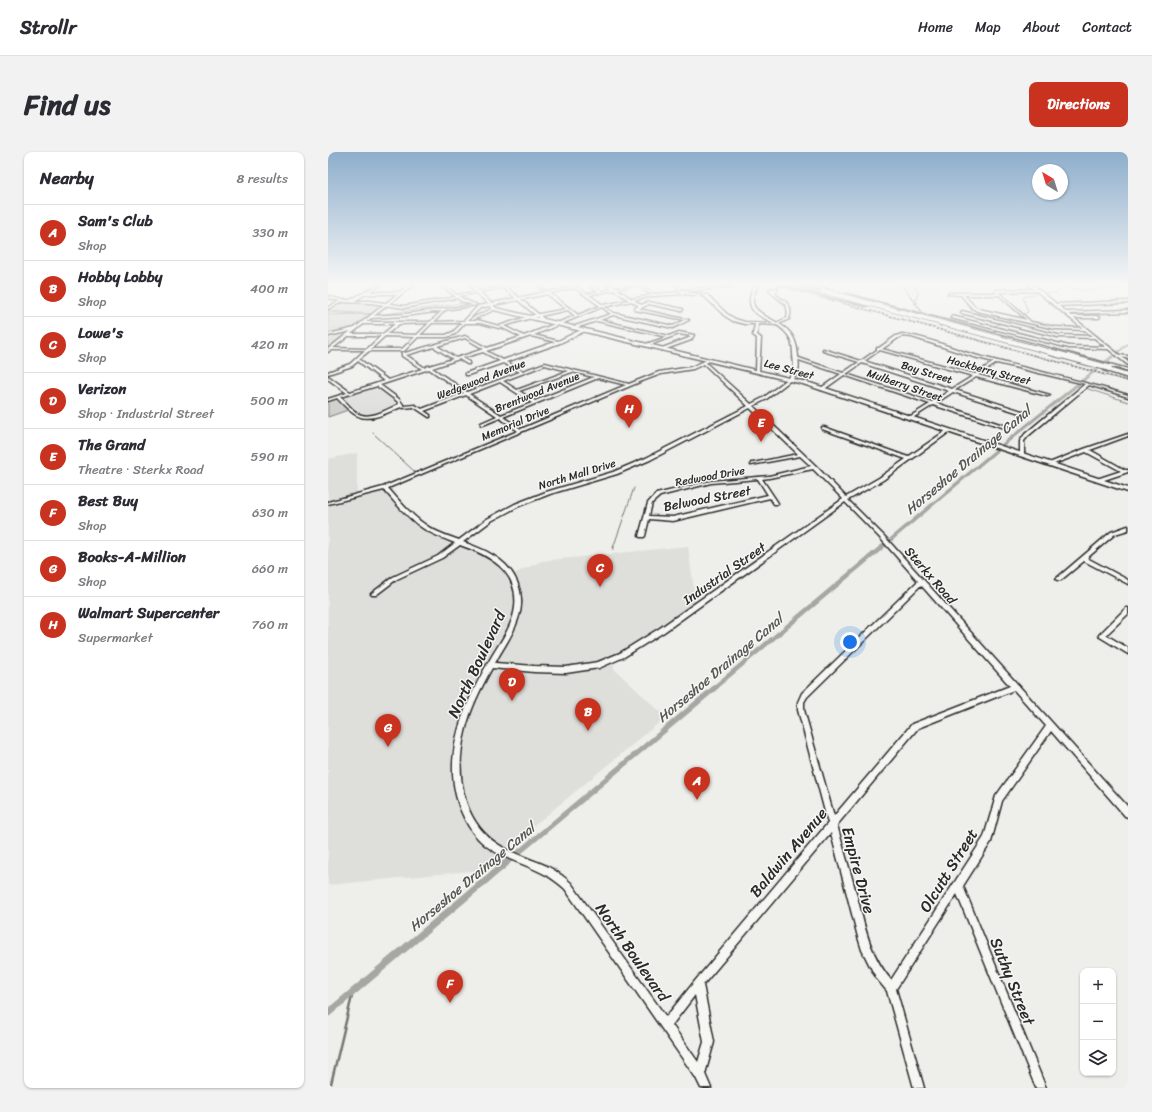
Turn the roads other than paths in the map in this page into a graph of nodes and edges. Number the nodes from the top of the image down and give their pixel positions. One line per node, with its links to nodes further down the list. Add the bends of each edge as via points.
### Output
1 (356, 329): 19 (street); 21 (main road)
2 (392, 329): 22 (street)
3 (425, 329): 23 (street)
4 (458, 329): 23 (street, via 446,336)
5 (506, 329): 25 (street)
6 (543, 329): 20 (street)
7 (577, 329): 18 (main road, Lee Street)
8 (636, 329): 24 (street)
9 (756, 329): 56 (street, via 755,335 759,338)
10 (785, 329): 44 (main road, via 791,335)
11 (960, 329): 52 (highway, bridge)
12 (964, 329): 52 (highway, bridge)
13 (974, 329): 52 (main road, via 1096,361)
14 (997, 329): 34 (street, via 1072,348)
15 (1026, 329): 26 (street, via 1068,338)
16 (1056, 329): 17 (street)
17 (1085, 329): 26 (main road)
18 (584, 330): 27 (street); 29 (main road, Lee Street)
19 (328, 335)
20 (530, 335): 25 (street); 27 (street)
21 (347, 336): 22 (street); 35 (main road)
22 (384, 336): 23 (street); 36 (street)
23 (418, 336): 37 (street)
24 (668, 336): 29 (street); 32 (street, via 683,333 693,336)
25 (523, 337): 31 (street)
26 (1095, 337): 34 (main road)
27 (559, 342): 28 (street); 46 (street)
28 (564, 343)
29 (647, 345): 32 (main road, Lee Street)
30 (434, 346): 31 (street, via 465,337); 40 (street); 43 (street)
31 (487, 349): 38 (street)
32 (663, 349): 48 (main road, Lee Street)
33 (878, 349): 47 (street); 49 (street, via 897,336 912,336); 65 (street, Hackberry Street)
34 (1110, 349): 41 (main road)
35 (329, 350): 36 (street)
36 (368, 350): 37 (street); 45 (street)
37 (403, 350): 40 (street)
38 (482, 350): 43 (street); 46 (street)
39 (824, 350): 47 (street, Bay Street)
40 (403, 355): 53 (street)
41 (1117, 355): 42 (street); 51 (main road)
42 (1128, 357)
43 (458, 358): 50 (street); 53 (street)
44 (796, 358): 58 (main road); 61 (street, Mulberry Street)
45 (357, 359): 59 (street, via 347,367); 68 (street)
46 (502, 361): 57 (street); 60 (street)
47 (860, 361): 61 (street); 78 (street, Bay Street)
48 (707, 362): 56 (main road, Lee Street); 76 (street, Memorial Drive, via 688,369 660,373); 85 (street, Sterkx Road)
49 (996, 362): 65 (street); 73 (street)
50 (468, 363)
51 (1128, 364)
52 (1108, 367): 55 (main road); 62 (highway)
53 (426, 368): 68 (street); 81 (street)
54 (572, 370): 57 (street, Wedgewood Avenue, via 545,364); 66 (street); 79 (street)
55 (1128, 370)
56 (758, 371): 64 (main road, Lee Street)
57 (522, 372): 69 (street, Wedgewood Avenue)
58 (795, 372): 64 (main road); 67 (main road); 71 (main road)
59 (328, 373)
60 (467, 374)
61 (843, 374): 77 (street); 89 (street, Mulberry Street)
62 (1128, 374)
63 (328, 376): 70 (street)
64 (776, 376): 67 (main road, Lee Street); 75 (main road)
65 (975, 376): 78 (street); 82 (street, Hackberry Street)
66 (598, 377): 76 (street); 88 (street, Brentwood Avenue)
67 (790, 379): 71 (main road, Lee Street); 75 (street, North Mall Drive)
68 (387, 381): 72 (street)
69 (500, 381): 79 (street); 81 (street, Wedgewood Avenue)
70 (335, 383): 74 (street); 80 (street)
71 (803, 383): 75 (main road); 77 (main road, Lee Street)
72 (377, 384): 80 (street); 90 (street)
73 (1086, 384): 83 (street); 107 (street, via 1026,435 1022,441)
74 (328, 385)
75 (783, 385): 87 (street, North Mall Drive)
76 (629, 386): 103 (street, Memorial Drive)
77 (822, 389): 98 (main road, Lee Street)
78 (953, 390): 89 (street); 94 (street, Bay Street)
79 (517, 391): 88 (street)
80 (350, 393): 84 (street)
81 (466, 394): 92 (street, Wedgewood Avenue); 97 (street)
82 (1048, 395)
83 (1128, 396)
84 (338, 397): 86 (street); 90 (street, via 358,415 368,416)
85 (742, 399): 87 (street, via 750,402); 91 (street, Sterkx Road)
86 (328, 400)
87 (760, 400): 91 (street, North Mall Drive)
88 (535, 402): 97 (street, Brentwood Avenue)
89 (931, 404): 98 (street); 101 (street, Mulberry Street)
90 (401, 405): 92 (street, via 405,408 415,406)
91 (749, 406): 93 (street, North Mall Drive); 95 (street, Sterkx Road)
92 (422, 410): 96 (street)
93 (736, 413): 95 (street, via 748,412); 124 (street, North Mall Drive, via 615,474 548,493 517,505 489,520)
94 (1024, 413)
95 (759, 415): 106 (street, Sterkx Road)
96 (429, 416)
97 (500, 417): 99 (street, Brentwood Avenue); 103 (street)
98 (910, 418): 102 (main road, Lee Street)
99 (482, 424)
100 (823, 428): 108 (street)
101 (1008, 428)
102 (948, 431): 107 (main road, Lee Street); 108 (street, Industrial Street)
103 (521, 432): 115 (street, Memorial Drive)
104 (1127, 436): 105 (street)
105 (1086, 450): 110 (street); 112 (street)
106 (801, 455): 109 (street); 111 (street, Sterkx Road)
107 (1022, 455): 110 (main road, Lee Street)
108 (909, 459): 118 (street, Industrial Street)
109 (753, 464)
110 (1049, 464): 114 (main road, Lee Street)
111 (814, 467): 113 (street, Redwood Drive); 118 (street, Sterkx Road)
112 (1126, 470): 114 (street)
113 (758, 478): 117 (street); 121 (street, Redwood Drive, via 720,481 662,494 650,503)
114 (1099, 480): 116 (main road, Lee Street)
115 (385, 488): 119 (street, Memorial Drive); 124 (street, North Boulevard, via 420,524)
116 (1128, 490)
117 (772, 496): 120 (street); 121 (street, Belwood Street, via 673,519)
118 (846, 499): 127 (street, Sterkx Road); 132 (street, Industrial Street, via 662,630 622,655 599,665 566,670)
119 (328, 503)
120 (776, 503)
121 (646, 517): 123 (street, Redwood Drive)
122 (1128, 528): 125 (street, via 1113,533)
123 (642, 536)
124 (458, 543): 129 (street, North Mall Drive, via 440,557 395,578); 132 (street, North Boulevard, via 497,559 510,574 516,588 518,602 515,620)
125 (1084, 558): 126 (street); 128 (street)
126 (1059, 579)
127 (921, 582): 133 (street, Sterkx Road); 136 (street, Empire Drive, via 804,696 801,702)
128 (1128, 582)
129 (374, 594)
130 (1128, 610): 131 (street, via 1102,635)
131 (1128, 651)
132 (491, 665): 140 (street, North Boulevard, via 467,712 458,743 456,771 468,818 475,829 495,848 544,868 561,878)
133 (1015, 687): 134 (street, Sterkx Road); 136 (street, Baldwin Avenue, via 915,726)
134 (1050, 726): 135 (street, Sterkx Road); 137 (street, Olcutt Street, via 999,799 988,839)
135 (1128, 813)
136 (832, 825): 138 (street, Baldwin Avenue); 139 (street, Empire Drive, via 865,948)
137 (958, 885): 139 (street, Olcutt Street); 144 (street, Suthy Street)
138 (698, 984): 140 (street, Baldwin Avenue); 141 (street, via 709,1042)
139 (891, 988): 143 (street, Empire Drive)
140 (666, 1025): 141 (street)
141 (700, 1074): 142 (street)
142 (706, 1088)
143 (919, 1088)
144 (1040, 1088)

